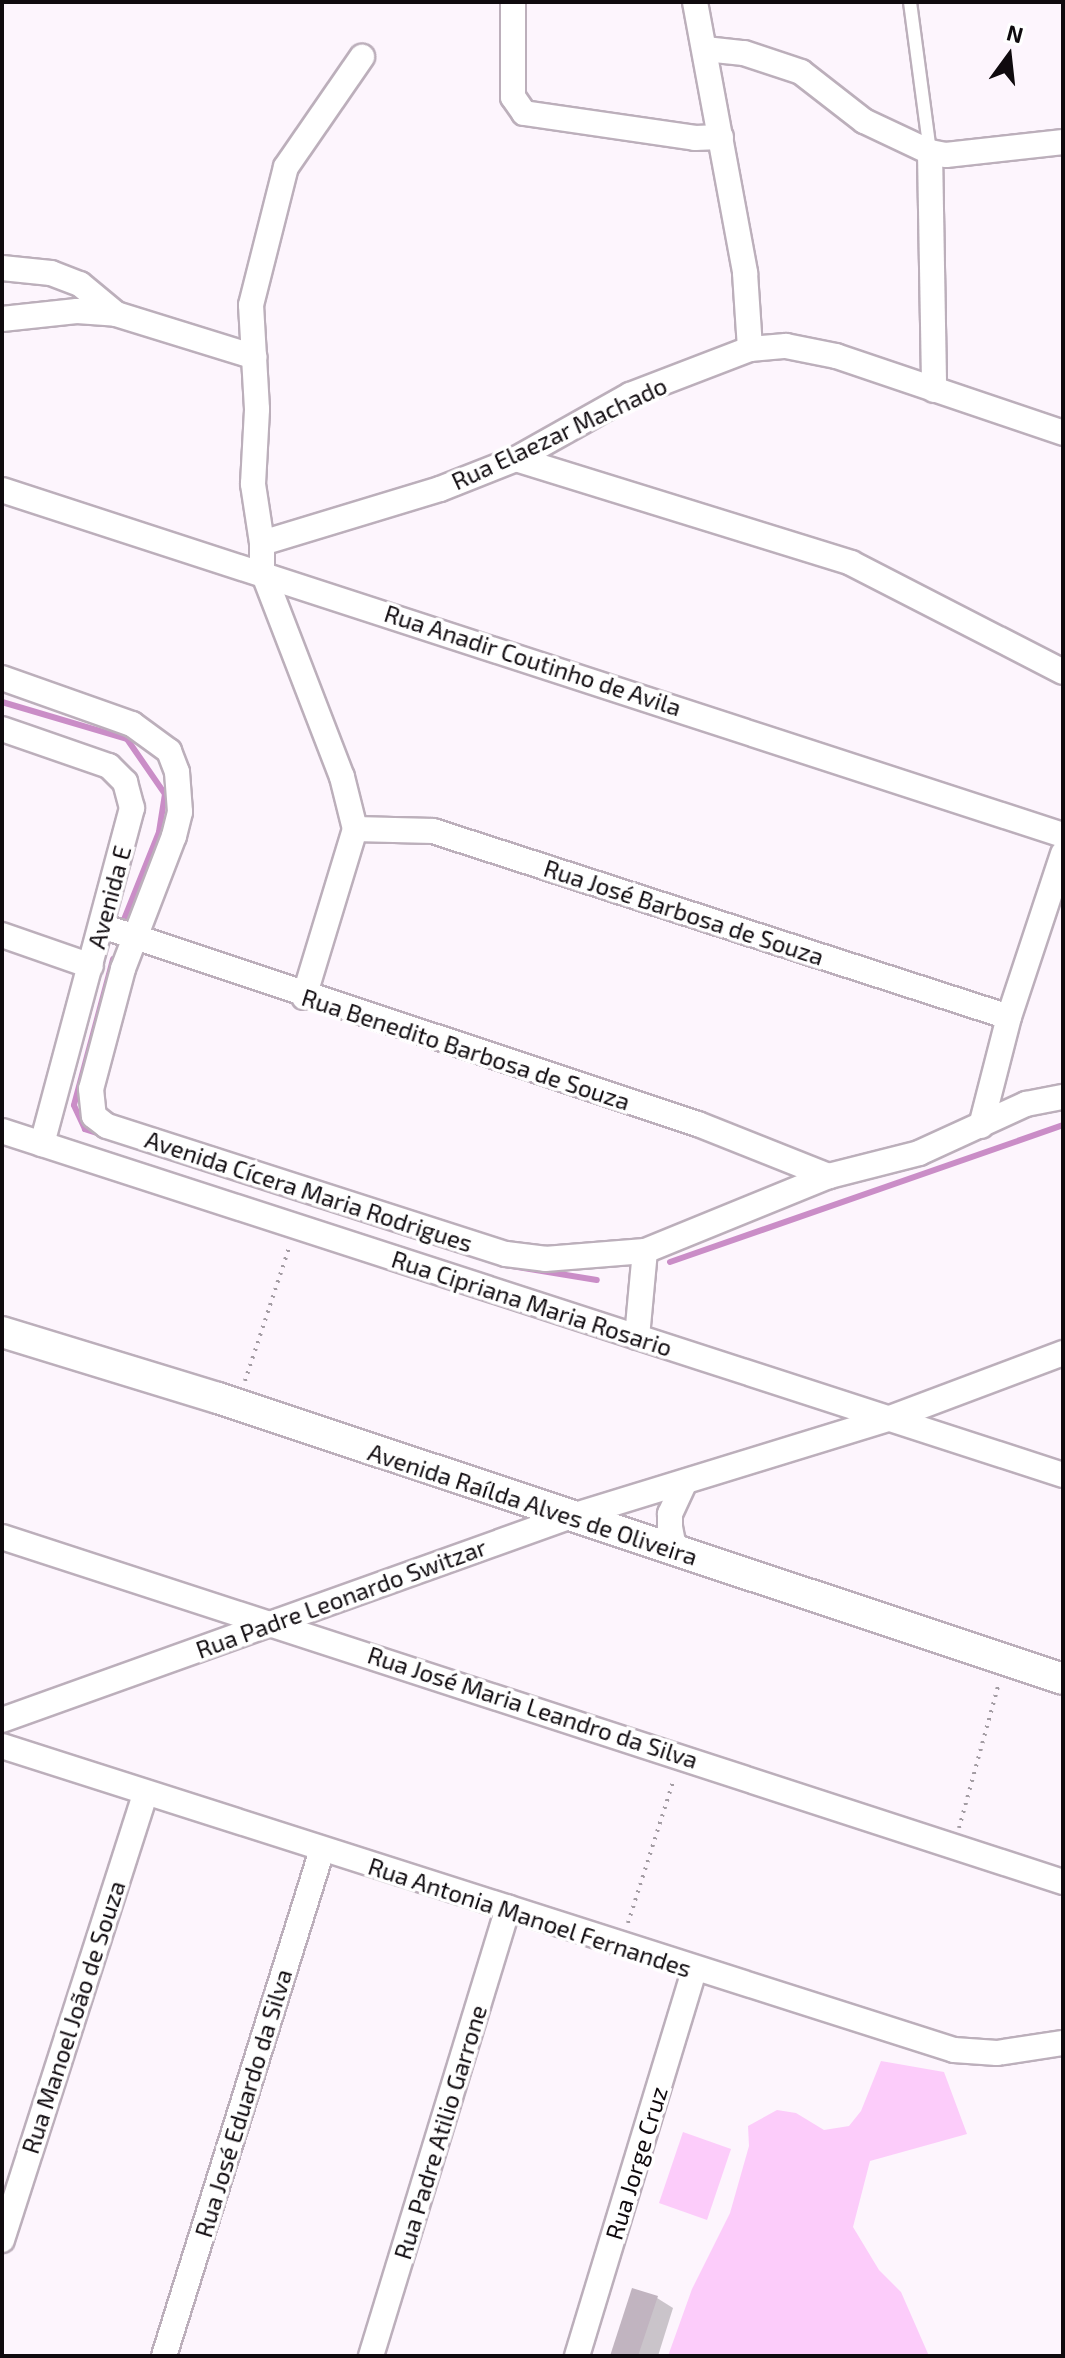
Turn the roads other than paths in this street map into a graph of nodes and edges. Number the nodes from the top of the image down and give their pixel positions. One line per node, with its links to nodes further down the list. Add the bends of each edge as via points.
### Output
1 (513, 2): 6 (street, via 513,97 524,113 695,138)
2 (695, 2): 4 (street)
3 (910, 2): 8 (lane)
4 (705, 49): 6 (street); 8 (street, via 744,53 801,72 864,121)
5 (362, 57): 13 (street, via 286,167 251,305)
6 (721, 137): 12 (street, via 745,273)
7 (1063, 142): 8 (street, via 946,155)
8 (930, 152): 14 (street)
9 (2, 268): 10 (street, via 51,273 80,284)
10 (116, 314): 11 (street, via 77,311); 13 (street)
11 (2, 319)
12 (750, 349): 14 (street, Rua Elaezar Machado, via 786,346 836,356); 16 (street, Rua Elaezar Machado, via 630,395)
13 (255, 357): 18 (street, via 253,484)
14 (934, 390): 15 (street, Rua Elaezar Machado)
15 (1063, 433)
16 (516, 459): 18 (street, Rua Elaezar Machado, via 440,489); 20 (street, via 851,563)
17 (2, 490): 19 (street, Rua Anadir Coutinho de Avila)
18 (262, 543): 19 (street)
19 (262, 570): 23 (street, via 342,777); 24 (street, Rua Anadir Coutinho de Avila)
20 (1063, 672)
21 (2, 678): 28 (street, Avenida Cícera Maria Rodrigues, via 132,724 169,751 181,791 180,812)
22 (2, 729): 26 (street, Avenida E, via 80,753 109,766 125,782 132,808)
23 (355, 829): 30 (street); 31 (street, Rua José Barbosa de Souza, via 433,831)
24 (1063, 835)
25 (1063, 854): 31 (street)
26 (102, 926): 28 (street, Rua Benedito Barbosa de Souza); 29 (street, Avenida E)
27 (2, 935): 29 (street)
28 (137, 936): 30 (street, Rua Benedito Barbosa de Souza); 37 (street, Avenida Cícera Maria Rodrigues, via 103,1034 91,1089 94,1116 107,1126 506,1254 545,1259)
29 (91, 966): 35 (street, Avenida E)
30 (304, 997): 36 (street, Rua Benedito Barbosa de Souza, via 698,1124)
31 (1009, 1017): 33 (street)
32 (1063, 1097): 33 (street, Avenida Cícera Maria Rodrigues, via 1026,1104)
33 (981, 1126): 36 (street, Avenida Cícera Maria Rodrigues, via 919,1153)
34 (2, 1131): 35 (street, Rua Cipriana Maria Rosario)
35 (42, 1144): 39 (street, Rua Cipriana Maria Rosario)
36 (829, 1176): 37 (street, Avenida Cícera Maria Rodrigues)
37 (645, 1251): 39 (street)
38 (2, 1332): 44 (street, Avenida Raílda Alves de Oliveira)
39 (637, 1337): 41 (street, Rua Cipriana Maria Rosario)
40 (1063, 1353): 41 (street, Rua Padre Leonardo Switzar)
41 (890, 1418): 42 (street, Rua Cipriana Maria Rosario); 43 (street, Rua Padre Leonardo Switzar)
42 (1063, 1475)
43 (683, 1486): 44 (street, Rua Padre Leonardo Switzar); 46 (street, via 670,1527 673,1543)
44 (569, 1517): 46 (street, Avenida Raílda Alves de Oliveira); 47 (street, Rua Padre Leonardo Switzar)
45 (2, 1537): 47 (street, Rua José Maria Leandro da Silva)
46 (685, 1553): 48 (street, Avenida Raílda Alves de Oliveira)
47 (270, 1622): 49 (street, Rua Padre Leonardo Switzar); 53 (street, Rua José Maria Leandro da Silva)
48 (1063, 1679)
49 (2, 1720)
50 (2, 1746): 51 (street, Rua Antonia Manoel Fernandes)
51 (145, 1794): 52 (street, Rua Antonia Manoel Fernandes); 57 (street, Rua Manoel João de Souza)
52 (322, 1850): 54 (street, Rua Antonia Manoel Fernandes); 58 (street, Rua José Eduardo da Silva)
53 (1063, 1882)
54 (508, 1907): 55 (street, Rua Antonia Manoel Fernandes); 59 (street, Rua Padre Atilio Garrone)
55 (694, 1971): 56 (street, Rua Antonia Manoel Fernandes, via 954,2050 997,2053); 60 (street, Rua Jorge Cruz)
56 (1063, 2043)
57 (2, 2240)
58 (164, 2356)
59 (371, 2356)
60 (577, 2356)

